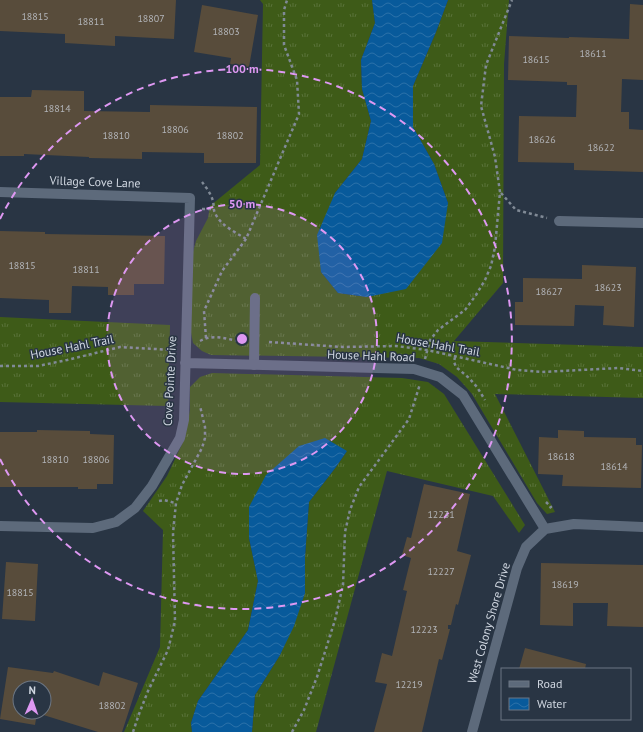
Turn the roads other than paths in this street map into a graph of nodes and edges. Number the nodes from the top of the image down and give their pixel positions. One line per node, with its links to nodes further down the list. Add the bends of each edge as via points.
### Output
1 (0, 192): 2 (street, Village Cove Lane)
2 (190, 198): 6 (street, Cove Pointe Drive)
3 (559, 221): 4 (street)
4 (643, 223)
5 (255, 298): 7 (street)
6 (185, 363): 7 (street, House Hahl Road); 8 (street, Cove Pointe Drive, via 184,420 180,438 152,486 135,508 116,522 93,528)
7 (254, 365): 10 (street, House Hahl Road, via 414,369 440,377 463,395)
8 (0, 526)
9 (643, 527): 10 (street, via 574,524)
10 (545, 529): 11 (street, West Colony Shore Drive, via 526,546 517,568)
11 (472, 732)

